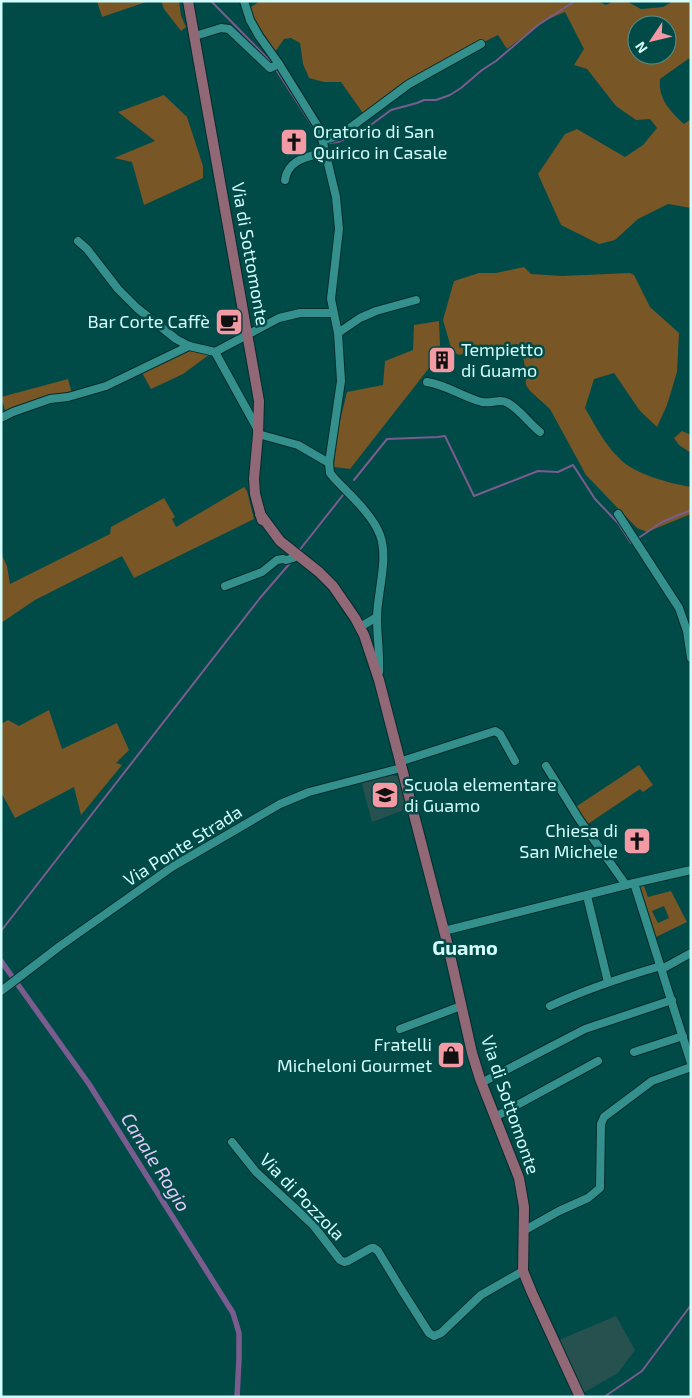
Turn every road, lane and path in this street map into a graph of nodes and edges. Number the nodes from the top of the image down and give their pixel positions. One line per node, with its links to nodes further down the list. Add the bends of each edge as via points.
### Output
1 (188, 1): 3 (main road, Via di Sottomonte)
2 (244, 1): 5 (street, via 250,20)
3 (195, 36): 5 (street, via 229,28 270,68); 13 (main road, Via di Sottomonte)
4 (480, 44): 6 (street, via 409,84 339,136)
5 (276, 66): 6 (street, via 320,130)
6 (323, 140): 7 (street)
7 (325, 152): 8 (street, via 293,164); 11 (street, via 336,197 339,229 331,299)
8 (284, 180)
9 (78, 241): 14 (street, via 137,308)
10 (416, 300): 12 (street, via 376,311)
11 (333, 313): 12 (street); 13 (street, via 289,315)
12 (338, 332): 20 (street, via 342,380)
13 (247, 334): 15 (street); 18 (main road, Via di Sottomonte, via 259,401)
14 (189, 346): 15 (street); 17 (street, via 106,386 50,399)
15 (215, 352): 18 (street)
16 (427, 382): 19 (street, via 483,402 508,403)
17 (1, 418)
18 (258, 432): 20 (street, via 298,445); 21 (main road, Via di Sottomonte, via 254,480)
19 (540, 432)
20 (328, 463): 26 (street, via 330,473 381,536 383,553)
21 (260, 514): 23 (main road, Via di Sottomonte, via 263,524); 25 (main road, Via di Sottomonte, via 280,541 322,575)
22 (618, 514): 29 (street, via 679,608)
23 (287, 559): 24 (street, via 277,560 262,572); 25 (main road, Via di Sottomonte)
24 (224, 586)
25 (336, 593): 28 (main road, Via di Sottomonte)
26 (377, 617): 27 (street); 28 (street)
27 (377, 628): 28 (street, via 371,633); 30 (street)
28 (362, 631): 30 (main road, Via di Sottomonte)
29 (691, 658)
30 (378, 679): 32 (main road, Via di Sottomonte)
31 (515, 761): 32 (street, Via Ponte Strada, via 495,731)
32 (400, 765): 37 (main road, Via di Sottomonte); 41 (street, Via Ponte Strada, via 280,804 172,866)
33 (546, 766): 35 (street, via 579,819)
34 (691, 870): 35 (street)
35 (630, 884): 36 (street); 39 (street)
36 (587, 896): 37 (street); 40 (street)
37 (444, 931): 43 (main road, Via di Sottomonte)
38 (691, 953): 39 (street)
39 (662, 967): 40 (street); 42 (street)
40 (608, 982): 44 (street)
41 (1, 990)
42 (672, 1000): 46 (street); 50 (street, via 585,1029)
43 (461, 1006): 45 (street); 50 (main road, Via di Sottomonte)
44 (550, 1006)
45 (400, 1029)
46 (683, 1036): 47 (street); 49 (street)
47 (634, 1052)
48 (598, 1061): 51 (street)
49 (691, 1065): 53 (street, via 652,1081 604,1117 601,1124 600,1188 588,1198)
50 (481, 1083): 51 (main road, Via di Sottomonte)
51 (495, 1117): 53 (main road, Via di Sottomonte, via 523,1193)
52 (232, 1142): 54 (street, Via di Pozzola, via 256,1172 313,1224 340,1260 348,1262 370,1248 378,1251 424,1326 434,1336 482,1295)
53 (525, 1230): 54 (main road, Via di Sottomonte)
54 (523, 1271): 55 (main road, Via di Sottomonte)
55 (580, 1397)

